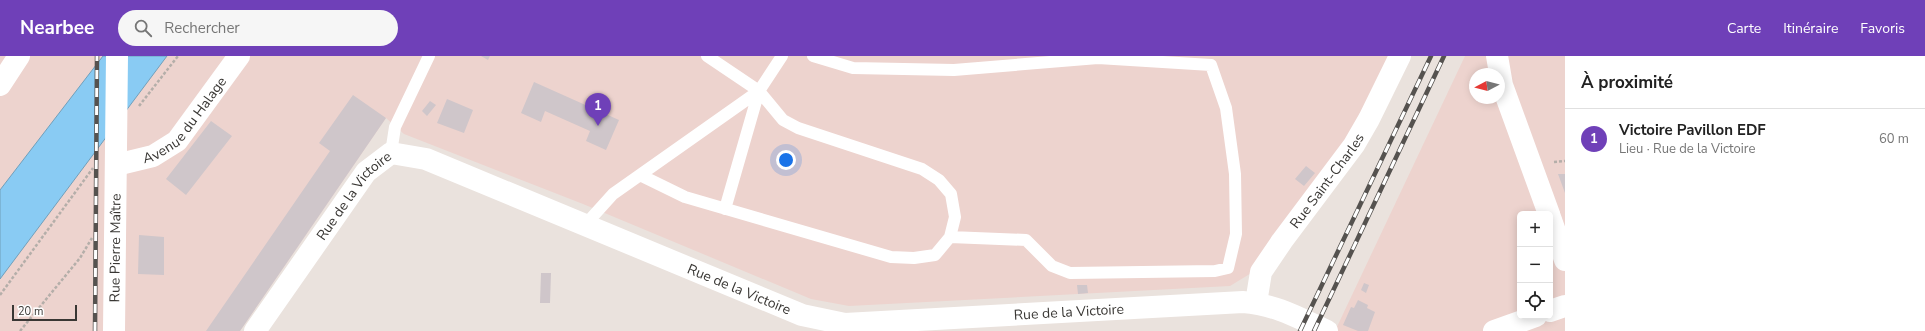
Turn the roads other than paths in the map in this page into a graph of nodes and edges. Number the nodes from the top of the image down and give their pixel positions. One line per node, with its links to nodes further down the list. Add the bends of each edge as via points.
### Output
1 (19, 56): 10 (street)
2 (117, 56): 13 (street, Rue Pierre Maître)
3 (239, 56): 13 (street, Avenue du Halage, via 176,141 153,156)
4 (429, 56): 12 (lane, via 395,127)
5 (707, 56): 11 (lane)
6 (782, 56): 11 (lane)
7 (813, 56): 19 (lane, via 853,68 954,70 1098,58 1211,65 1226,108 1235,174 1236,234 1228,268 1215,271 1070,273 1052,266 1026,240)
8 (1400, 56): 21 (street, Rue Saint-Charles, via 1354,144 1261,272)
9 (1497, 56): 16 (street, via 1502,85)
10 (0, 85)
11 (759, 91): 14 (lane); 15 (lane); 19 (lane, via 782,120 798,128 922,169 939,180 951,194 955,217)
12 (391, 153): 17 (street, Rue de la Victoire, via 426,159); 26 (street, Rue de la Victoire, via 366,172)
13 (109, 162): 25 (street, Rue Pierre Maître)
14 (640, 174): 15 (lane, via 685,197); 17 (lane, via 613,194)
15 (725, 209): 19 (lane, via 891,257 914,258 935,255)
16 (1548, 211)
17 (585, 225): 21 (street, Rue de la Victoire, via 802,315 845,324)
18 (1553, 226): 20 (street)
19 (950, 237)
20 (1565, 260)
21 (1256, 303): 27 (street, Rue de la Victoire, via 1284,311)
22 (1565, 306): 23 (street)
23 (1553, 310)
24 (1528, 319): 28 (street)
25 (114, 331)
26 (255, 331)
27 (1326, 331)
28 (1494, 331)

